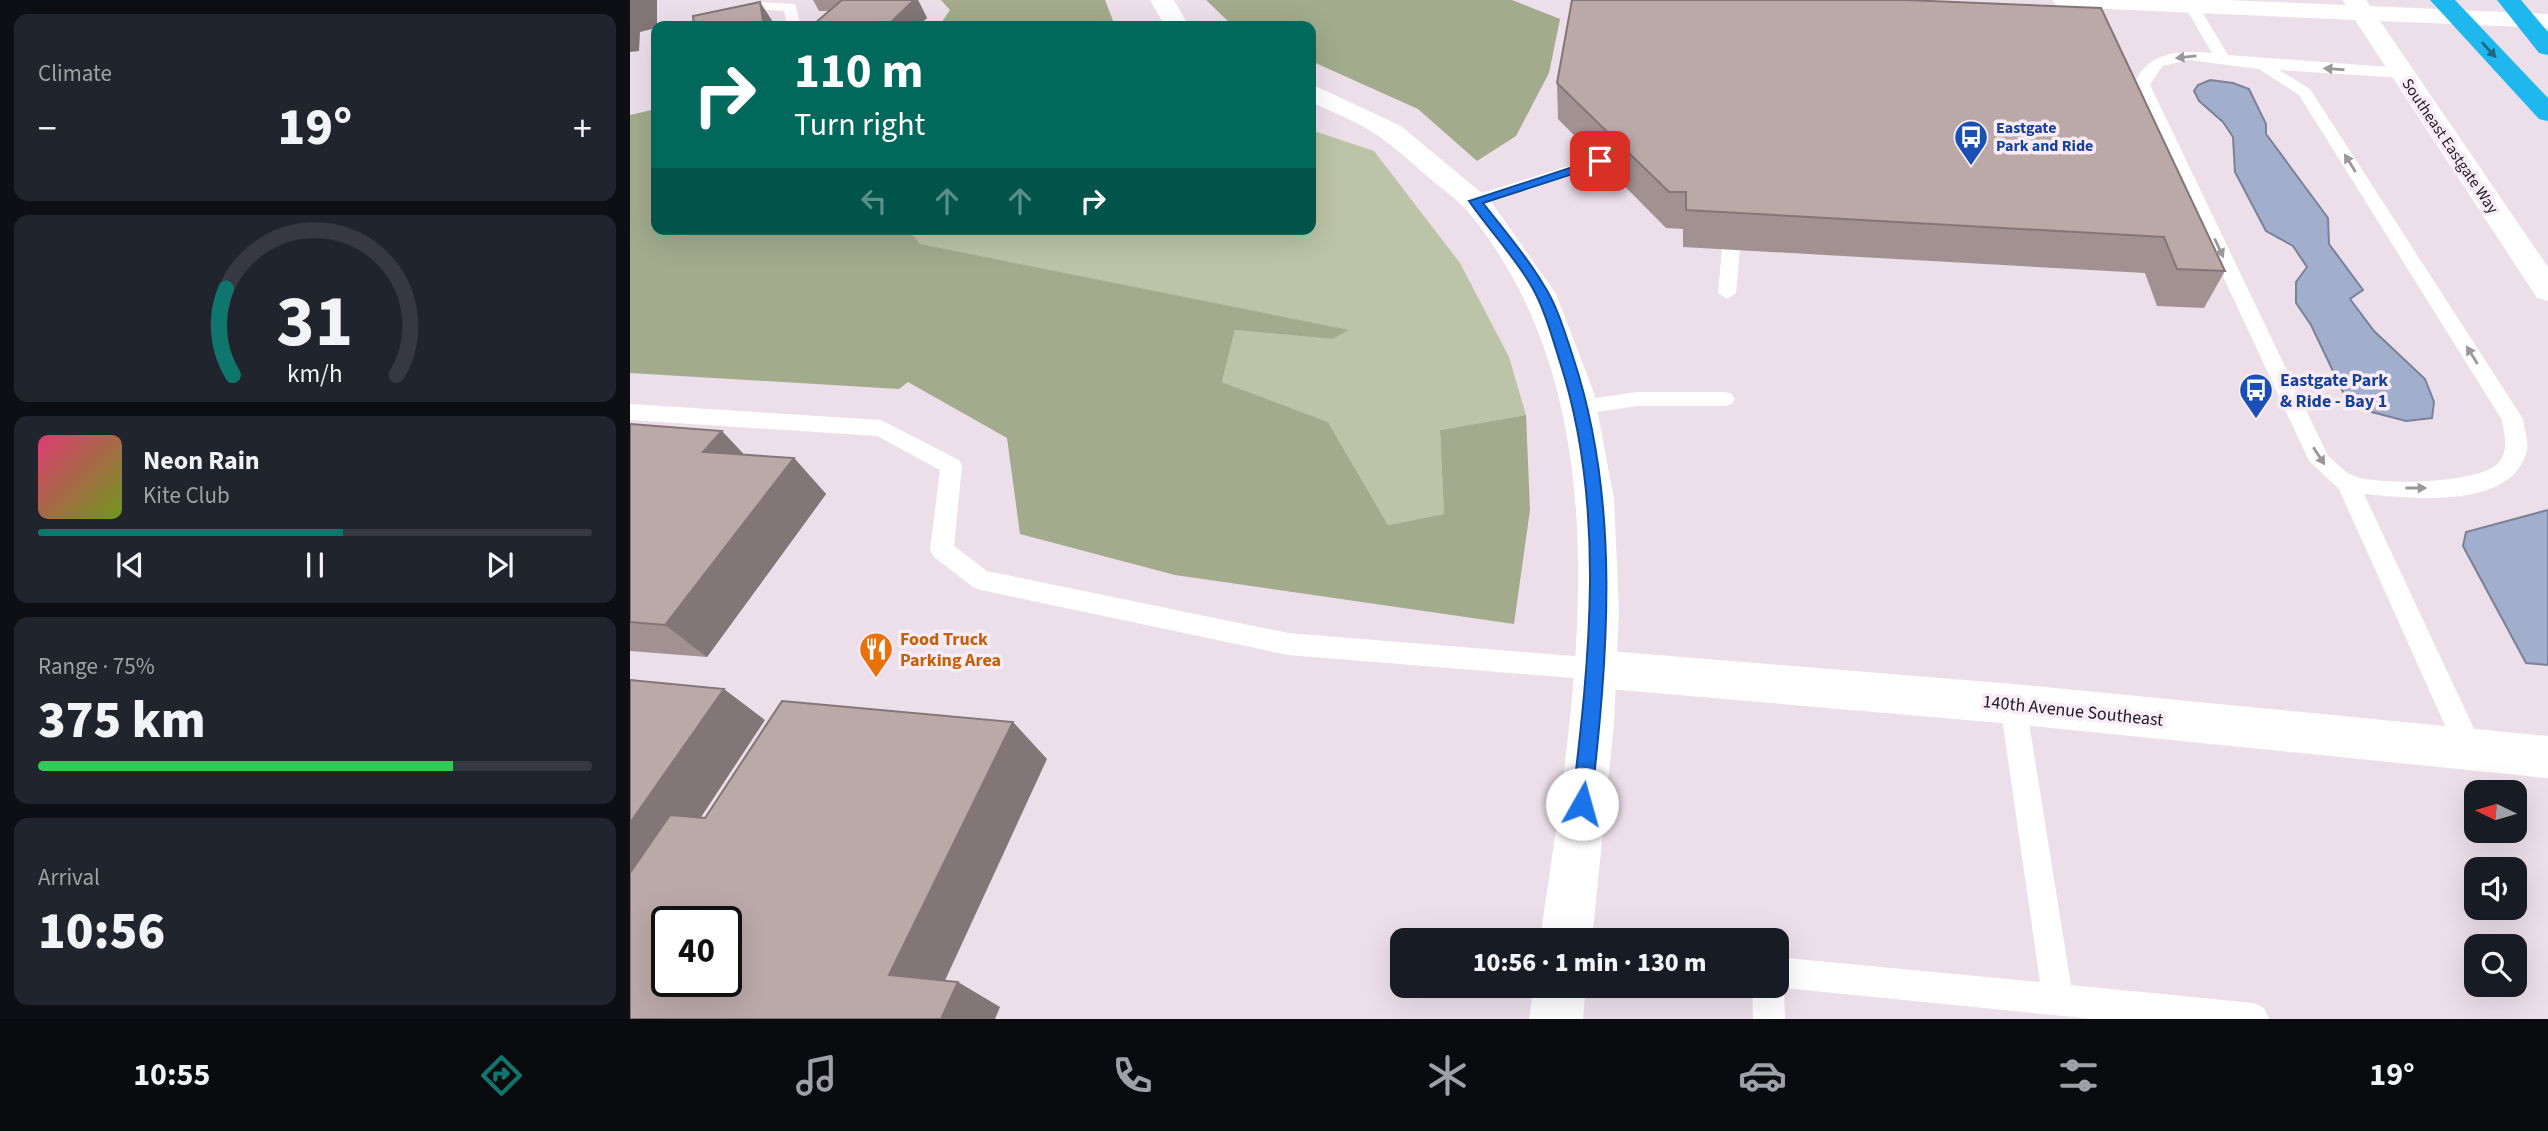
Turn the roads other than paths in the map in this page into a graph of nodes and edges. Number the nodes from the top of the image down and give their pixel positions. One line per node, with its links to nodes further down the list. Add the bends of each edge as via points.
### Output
1 (1162, 0): 10 (street)
2 (2064, 0): 12 (street)
3 (2096, 0): 11 (lane)
4 (2188, 0): 14 (lane)
5 (2354, 0): 16 (street, Southeast Eastgate Way)
6 (2442, 0): 18 (highway, one-way to 18)
7 (2509, 0): 13 (highway)
8 (713, 7): 9 (lane, via 790,7)
9 (793, 21)
10 (1174, 21)
11 (2105, 21)
12 (2548, 21)
13 (2548, 48)
14 (2221, 56): 15 (lane); 27 (lane, one-way to 27, via 2163,60 2147,70 2142,85 2320,461)
15 (2254, 64): 16 (lane, one-way to 15); 27 (lane, one-way to 15, via 2416,489 2477,486 2511,468 2519,437 2512,419 2305,92)
16 (2402, 73): 22 (street, Southeast Eastgate Way)
17 (1316, 94): 20 (street, via 1393,133)
18 (2548, 113)
19 (1600, 161): 20 (lane)
20 (1475, 201): 25 (street, via 1538,286)
21 (1731, 249): 23 (lane)
22 (2548, 291)
23 (1727, 293)
24 (1726, 399): 25 (lane, via 1637,399)
25 (1582, 407): 28 (street, via 1595,493)
26 (630, 412): 28 (lane, via 880,428 951,466 942,550 981,580 1288,644)
27 (2348, 484): 30 (lane)
28 (1597, 669): 29 (street, 140th Avenue Southeast); 32 (street)
29 (2012, 704): 30 (street, 140th Avenue Southeast); 36 (lane)
30 (2470, 750): 31 (street, 140th Avenue Southeast)
31 (2548, 757)
32 (1567, 928)
33 (1789, 973): 36 (lane)
34 (1558, 998): 37 (street)
35 (1768, 998): 38 (lane)
36 (2058, 1000): 39 (lane)
37 (1556, 1019)
38 (1769, 1019)
39 (2253, 1019)

